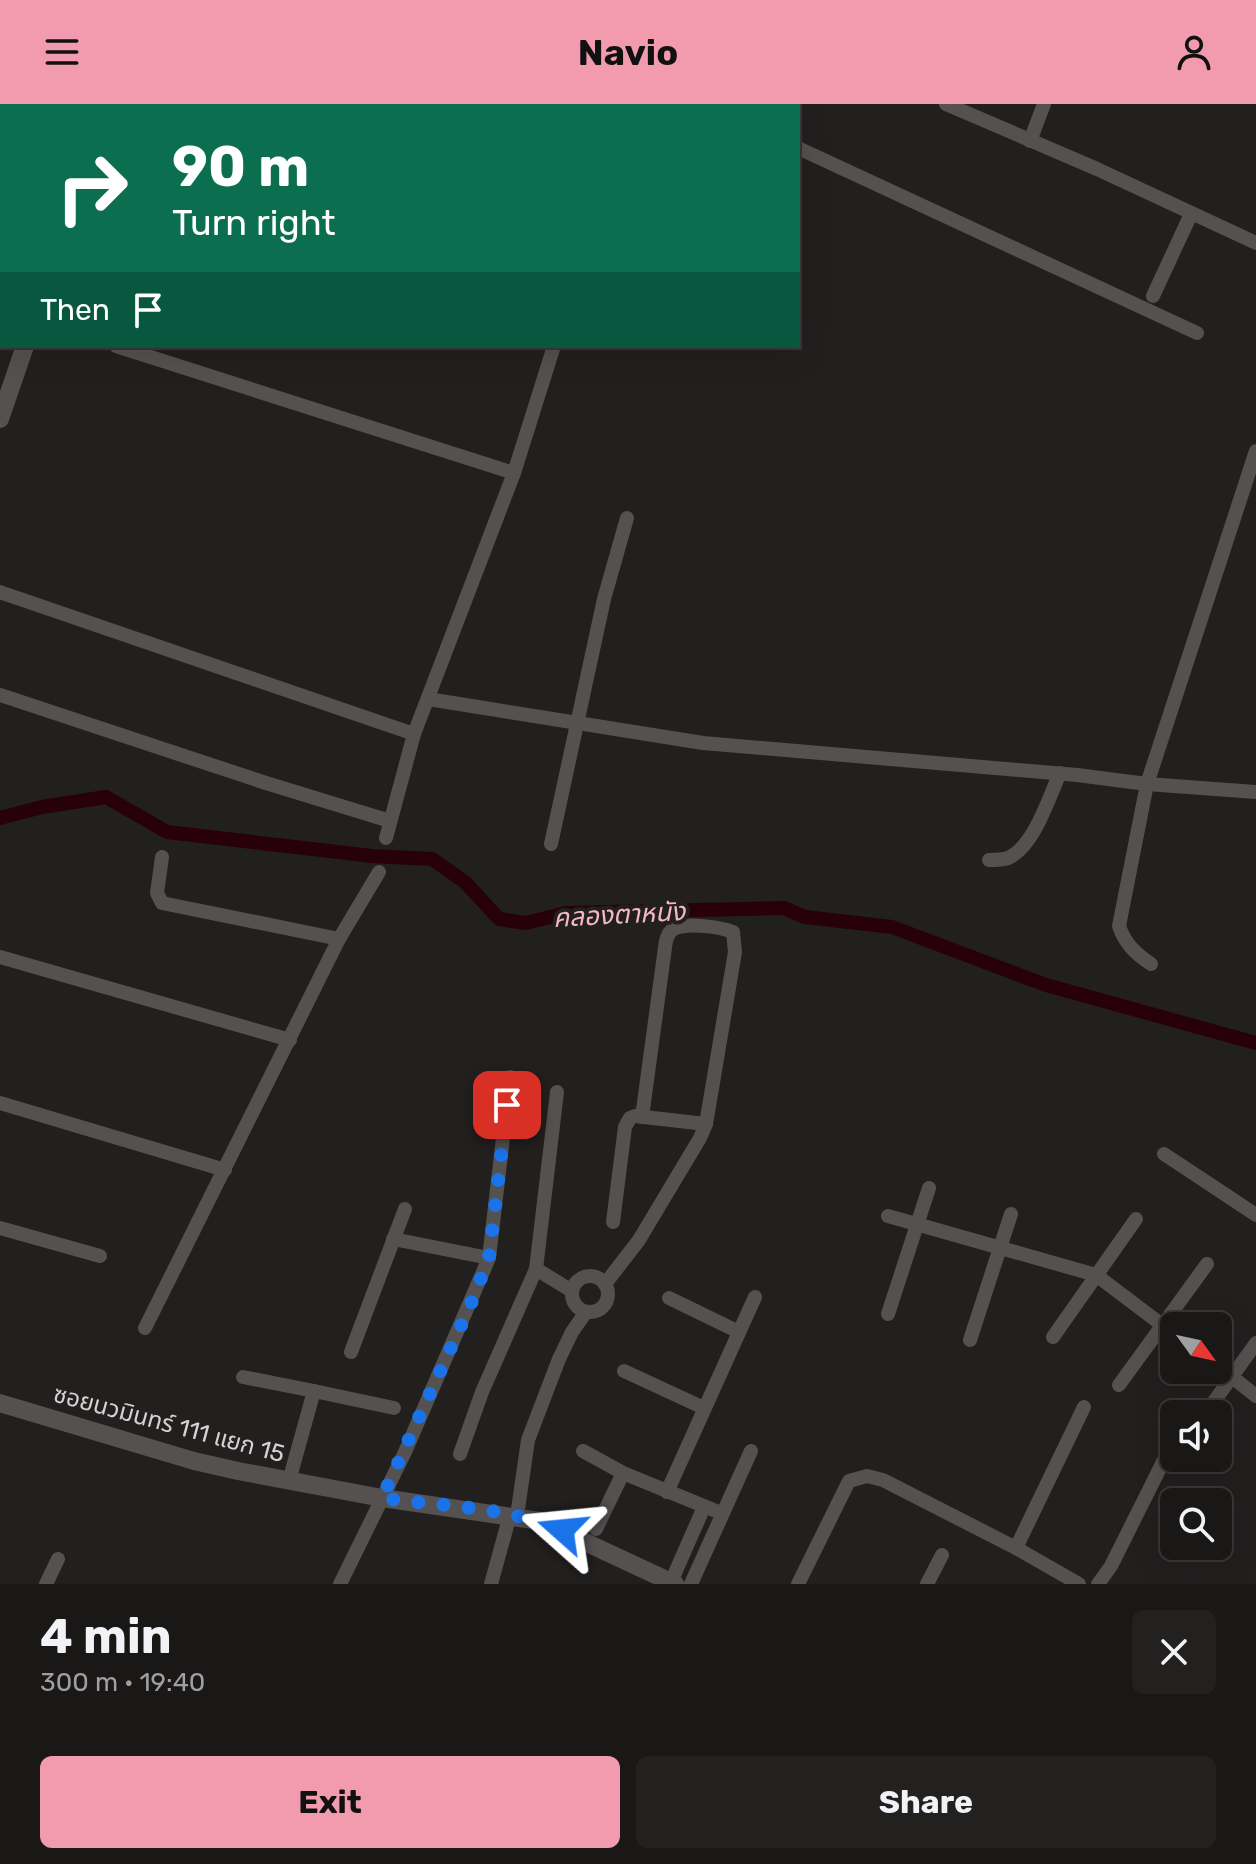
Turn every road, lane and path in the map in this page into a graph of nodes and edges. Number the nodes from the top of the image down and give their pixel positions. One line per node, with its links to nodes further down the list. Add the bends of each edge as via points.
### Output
1 (946, 104): 3 (street)
2 (1044, 104): 3 (street)
3 (1030, 141): 5 (street)
4 (800, 149): 8 (street)
5 (1191, 214): 6 (street); 7 (street)
6 (1256, 243)
7 (1153, 296)
8 (1197, 333)
9 (24, 348): 12 (street)
10 (122, 348): 14 (street)
11 (553, 348): 14 (street)
12 (0, 419)
13 (1256, 451): 22 (street)
14 (514, 473): 18 (street)
15 (627, 518): 19 (street)
16 (0, 592): 20 (street)
17 (0, 695): 24 (street)
18 (428, 699): 19 (street); 20 (street)
19 (575, 724): 21 (street, via 703,743); 26 (street)
20 (414, 734): 24 (street)
21 (1060, 773): 22 (street); 28 (street, via 1017,853)
22 (1147, 784): 23 (street); 32 (street, via 1119,926 1129,945)
23 (1256, 792)
24 (390, 821): 25 (street)
25 (386, 838)
26 (551, 844)
27 (162, 857): 30 (street, via 157,893 162,903)
28 (989, 860)
29 (379, 872): 30 (street)
30 (339, 939): 33 (street)
31 (0, 957): 33 (street)
32 (1151, 964)
33 (290, 1040): 40 (street)
34 (510, 1077): 53 (street)
35 (557, 1092): 55 (street)
36 (0, 1103): 40 (street)
37 (642, 1117): 38 (street); 38 (street, via 670,932 687,925 725,929 733,932 735,952); 47 (street, via 630,1118 625,1127)
38 (706, 1124): 57 (street, via 639,1240)
39 (1164, 1154): 44 (street)
40 (225, 1170): 65 (street)
41 (929, 1188): 48 (street)
42 (405, 1209): 50 (street)
43 (1011, 1214): 51 (street)
44 (1256, 1215)
45 (888, 1216): 48 (street)
46 (1136, 1219): 56 (street)
47 (613, 1222)
48 (918, 1224): 51 (street); 63 (street)
49 (0, 1228): 52 (street)
50 (393, 1239): 53 (street); 71 (street)
51 (1002, 1248): 56 (street); 69 (street)
52 (100, 1256)
53 (489, 1258): 90 (street)
54 (1207, 1264): 62 (street)
55 (536, 1269): 58 (street); 85 (street)
56 (1096, 1275): 64 (street); 67 (street)
57 (605, 1284): 58 (street, via 586,1277); 61 (street, via 605,1304)
58 (572, 1291): 61 (street, via 575,1304)
59 (755, 1297): 66 (street)
60 (669, 1298): 66 (street)
61 (586, 1312): 93 (street, via 559,1359 528,1440)
62 (1179, 1312)
63 (888, 1314)
64 (1160, 1324)
65 (145, 1328)
66 (739, 1332): 82 (street)
67 (1053, 1337)
68 (1160, 1339): 75 (street)
69 (970, 1340)
70 (1256, 1343): 73 (street)
71 (351, 1352)
72 (624, 1371): 82 (street)
73 (1233, 1376): 77 (street); 78 (street)
74 (243, 1377): 76 (street)
75 (1119, 1385)
76 (314, 1391): 81 (street); 88 (street)
77 (1256, 1396)
78 (1215, 1400)
79 (0, 1403): 88 (street, ซอยนวมินทร์ 111 แยก 15, via 194,1461)
80 (1084, 1407): 95 (street)
81 (394, 1408)
82 (704, 1408): 89 (street)
83 (583, 1451): 87 (street)
84 (751, 1451): 92 (street)
85 (460, 1454)
86 (1160, 1468): 106 (street)
87 (623, 1473): 89 (street); 94 (street)
88 (289, 1481): 90 (street, ซอยนวมินทร์ 111 แยก 15)
89 (667, 1492): 91 (street)
90 (382, 1498): 93 (street, ซอยนวมินทร์ 111 แยก 15); 100 (street)
91 (704, 1507): 92 (street); 98 (street)
92 (721, 1513): 102 (street)
93 (514, 1516): 98 (street, ซอยนวมินทร์ 111 แยก 15, via 562,1530); 101 (street)
94 (596, 1529)
95 (1016, 1548): 103 (street, via 883,1480 859,1476 841,1494); 105 (street)
96 (942, 1555): 104 (street)
97 (58, 1559): 99 (street)
98 (673, 1583)
99 (46, 1584)
100 (340, 1584)
101 (491, 1584)
102 (691, 1584)
103 (798, 1584)
104 (927, 1584)
105 (1079, 1584)
106 (1098, 1584)

